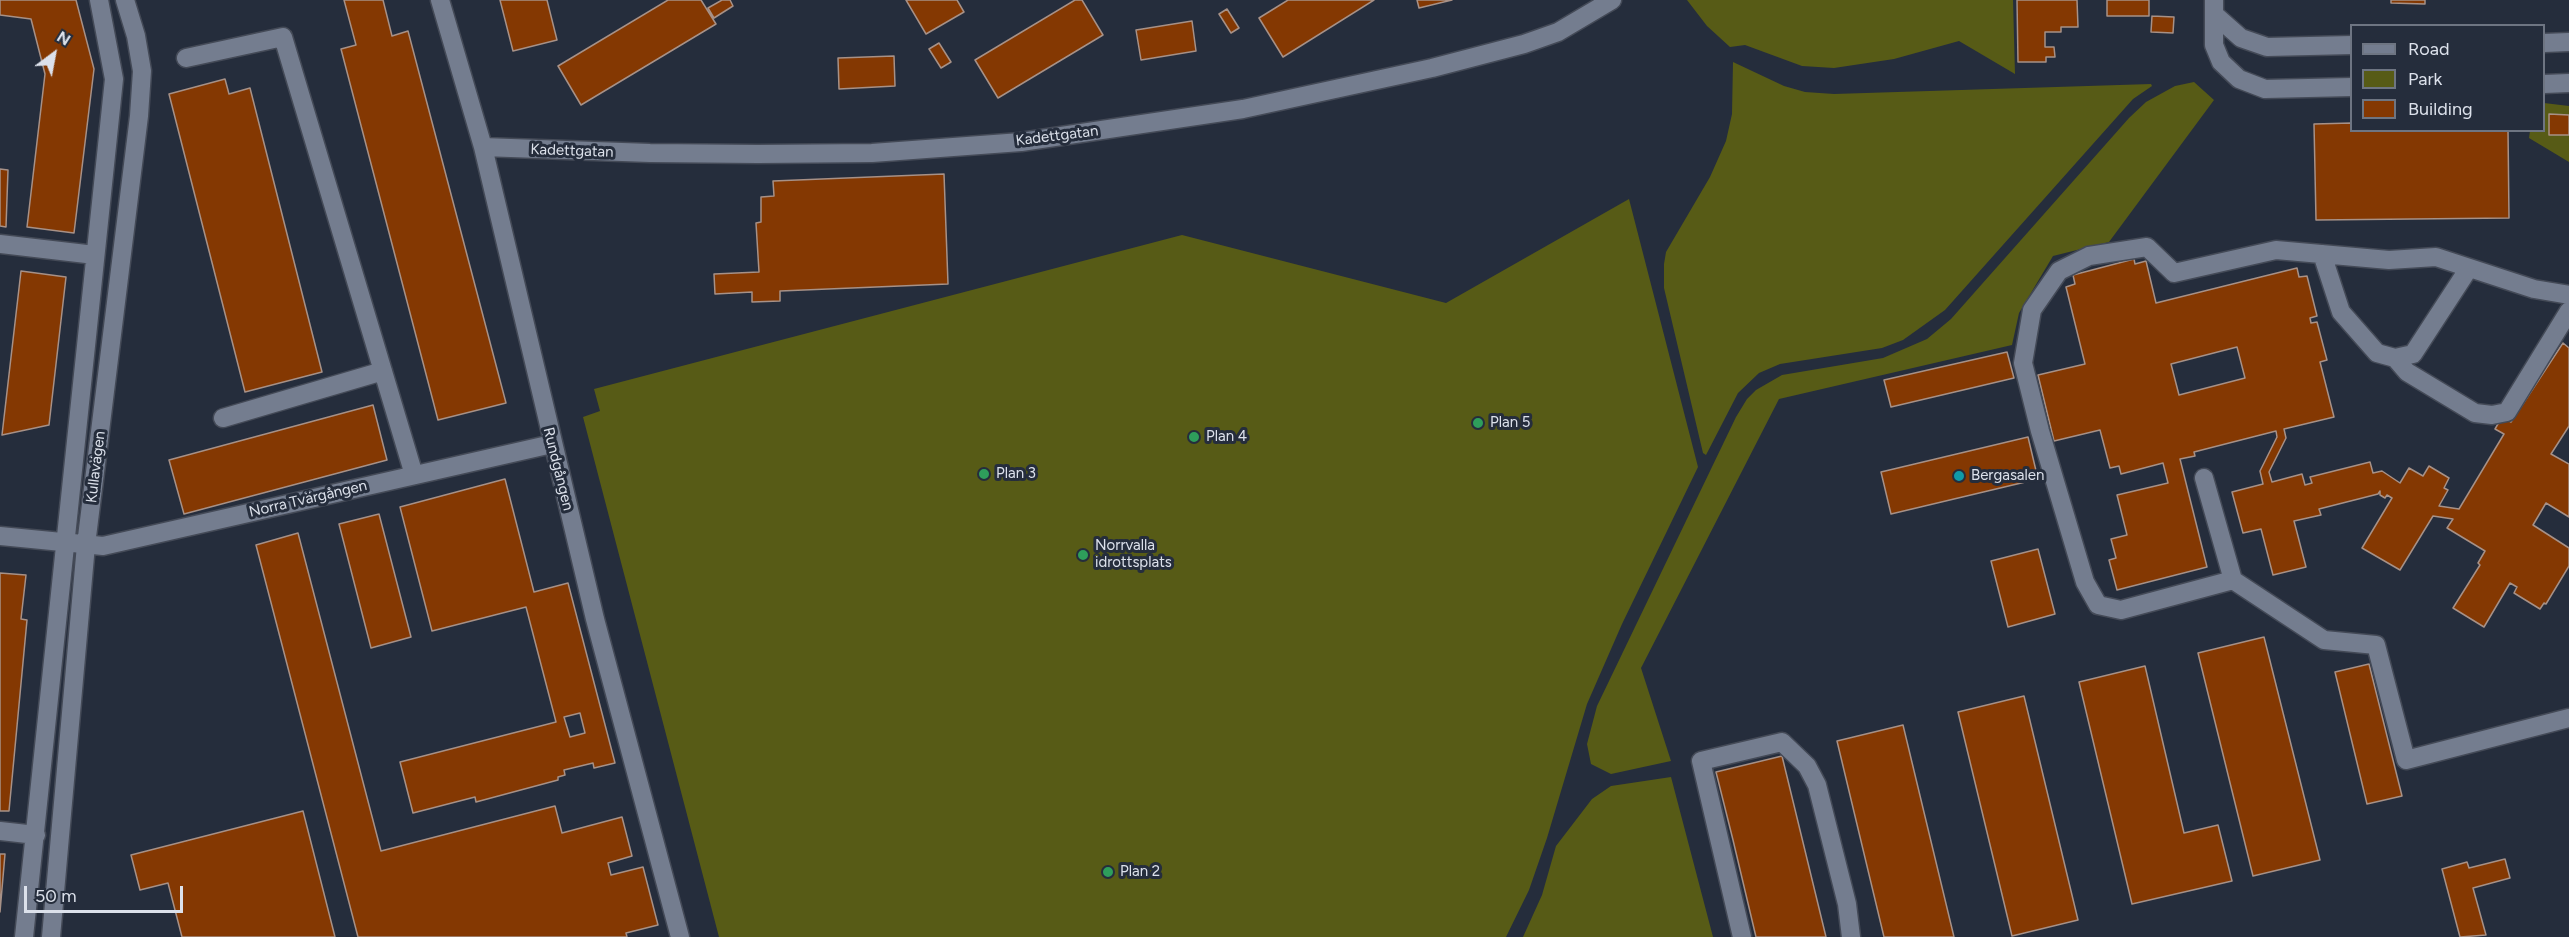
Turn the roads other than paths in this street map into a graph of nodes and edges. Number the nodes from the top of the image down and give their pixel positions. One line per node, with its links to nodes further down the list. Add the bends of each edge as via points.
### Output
1 (99, 0): 16 (street, Kullavägen, via 114,80)
2 (125, 0): 28 (street, Kullavägen, via 142,71)
3 (440, 0): 13 (street, Rundgången)
4 (1612, 0): 13 (street, Kadettgatan, via 1558,32 1432,68 1243,110 1021,142 872,153 650,153)
5 (2214, 8): 8 (street, via 2241,38 2267,46); 12 (street, via 2214,45 2221,62 2239,79 2265,89)
6 (2569, 42): 7 (street)
7 (2545, 43)
8 (2350, 45)
9 (186, 58): 21 (street, via 283,37)
10 (2569, 83): 11 (street)
11 (2545, 84)
12 (2350, 87)
13 (483, 147): 23 (street, Rundgången)
14 (0, 244): 16 (street)
15 (2322, 254): 17 (street, via 2389,260 2436,257); 20 (street, via 2341,312 2377,353); 29 (street, via 2276,250 2174,273 2147,247 2089,256 2059,271 2032,310 2023,363 2085,582 2098,605 2121,610)
16 (95, 255): 27 (street, Kullavägen)
17 (2469, 268): 18 (street, via 2534,290); 20 (street, via 2413,354)
18 (2569, 295)
19 (2569, 311): 20 (street, via 2507,412 2475,413 2407,372)
20 (2395, 358)
21 (383, 371): 22 (street); 24 (street)
22 (224, 418)
23 (552, 444): 24 (street, Norra Tvärgången); 35 (street, Rundgången)
24 (414, 475): 28 (street, Norra Tvärgången, via 103,546)
25 (2204, 478): 29 (street)
26 (0, 536): 27 (street, Norra Tvärgången)
27 (64, 543): 28 (street, Norra Tvärgången); 32 (street, Kullavägen)
28 (86, 545): 34 (street, Kullavägen)
29 (2233, 580): 30 (street, via 2324,640 2376,645 2406,760)
30 (2569, 718)
31 (0, 831): 32 (street)
32 (36, 835): 33 (street, Kullavägen)
33 (24, 937)
34 (51, 937)
35 (680, 937)
36 (1742, 937): 37 (street, via 1701,760 1782,742 1807,766 1817,785 1847,904)
37 (1851, 937)

